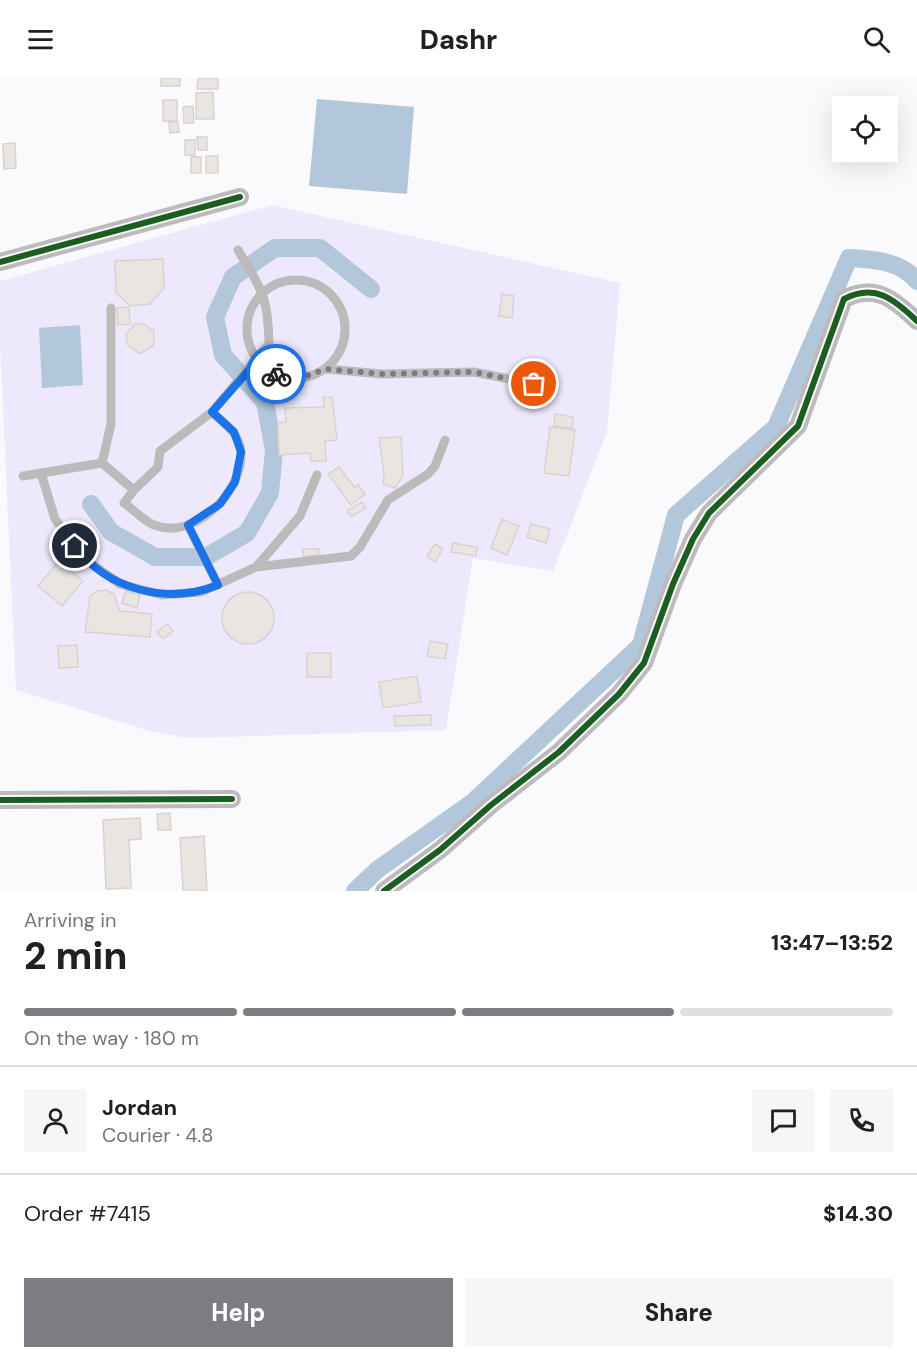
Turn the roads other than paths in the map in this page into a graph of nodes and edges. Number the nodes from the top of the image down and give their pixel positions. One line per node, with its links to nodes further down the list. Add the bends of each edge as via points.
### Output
1 (240, 196): 3 (street)
2 (239, 253): 4 (lane)
3 (0, 262)
4 (261, 288): 7 (lane, via 268,311 269,344); 7 (lane, via 246,320 247,338); 8 (lane, via 300,279 315,283 335,299 347,328 344,342)
5 (111, 308): 12 (lane, via 111,424)
6 (917, 321): 22 (street, via 897,302 873,292 859,292 844,299 798,426 709,513 673,584 644,663 619,694 559,752 441,850)
7 (257, 361): 8 (lane, via 275,373 293,378); 10 (lane)
8 (326, 369): 9 (lane, via 382,374 474,372)
9 (554, 388)
10 (214, 410): 16 (lane, via 160,451 158,467); 17 (lane, via 234,432 241,452 235,482 220,504)
11 (445, 440): 18 (lane, via 428,474 388,500 351,556)
12 (102, 463): 13 (lane); 16 (lane)
13 (41, 473): 15 (lane); 19 (lane, via 55,519 85,560 120,584 162,595 201,592)
14 (317, 475): 18 (lane, via 300,516)
15 (23, 476)
16 (134, 490): 17 (lane, via 124,503 154,525)
17 (188, 525): 19 (lane)
18 (256, 567): 19 (lane)
19 (216, 583)
20 (232, 799): 21 (street)
21 (0, 800)
22 (384, 891)

